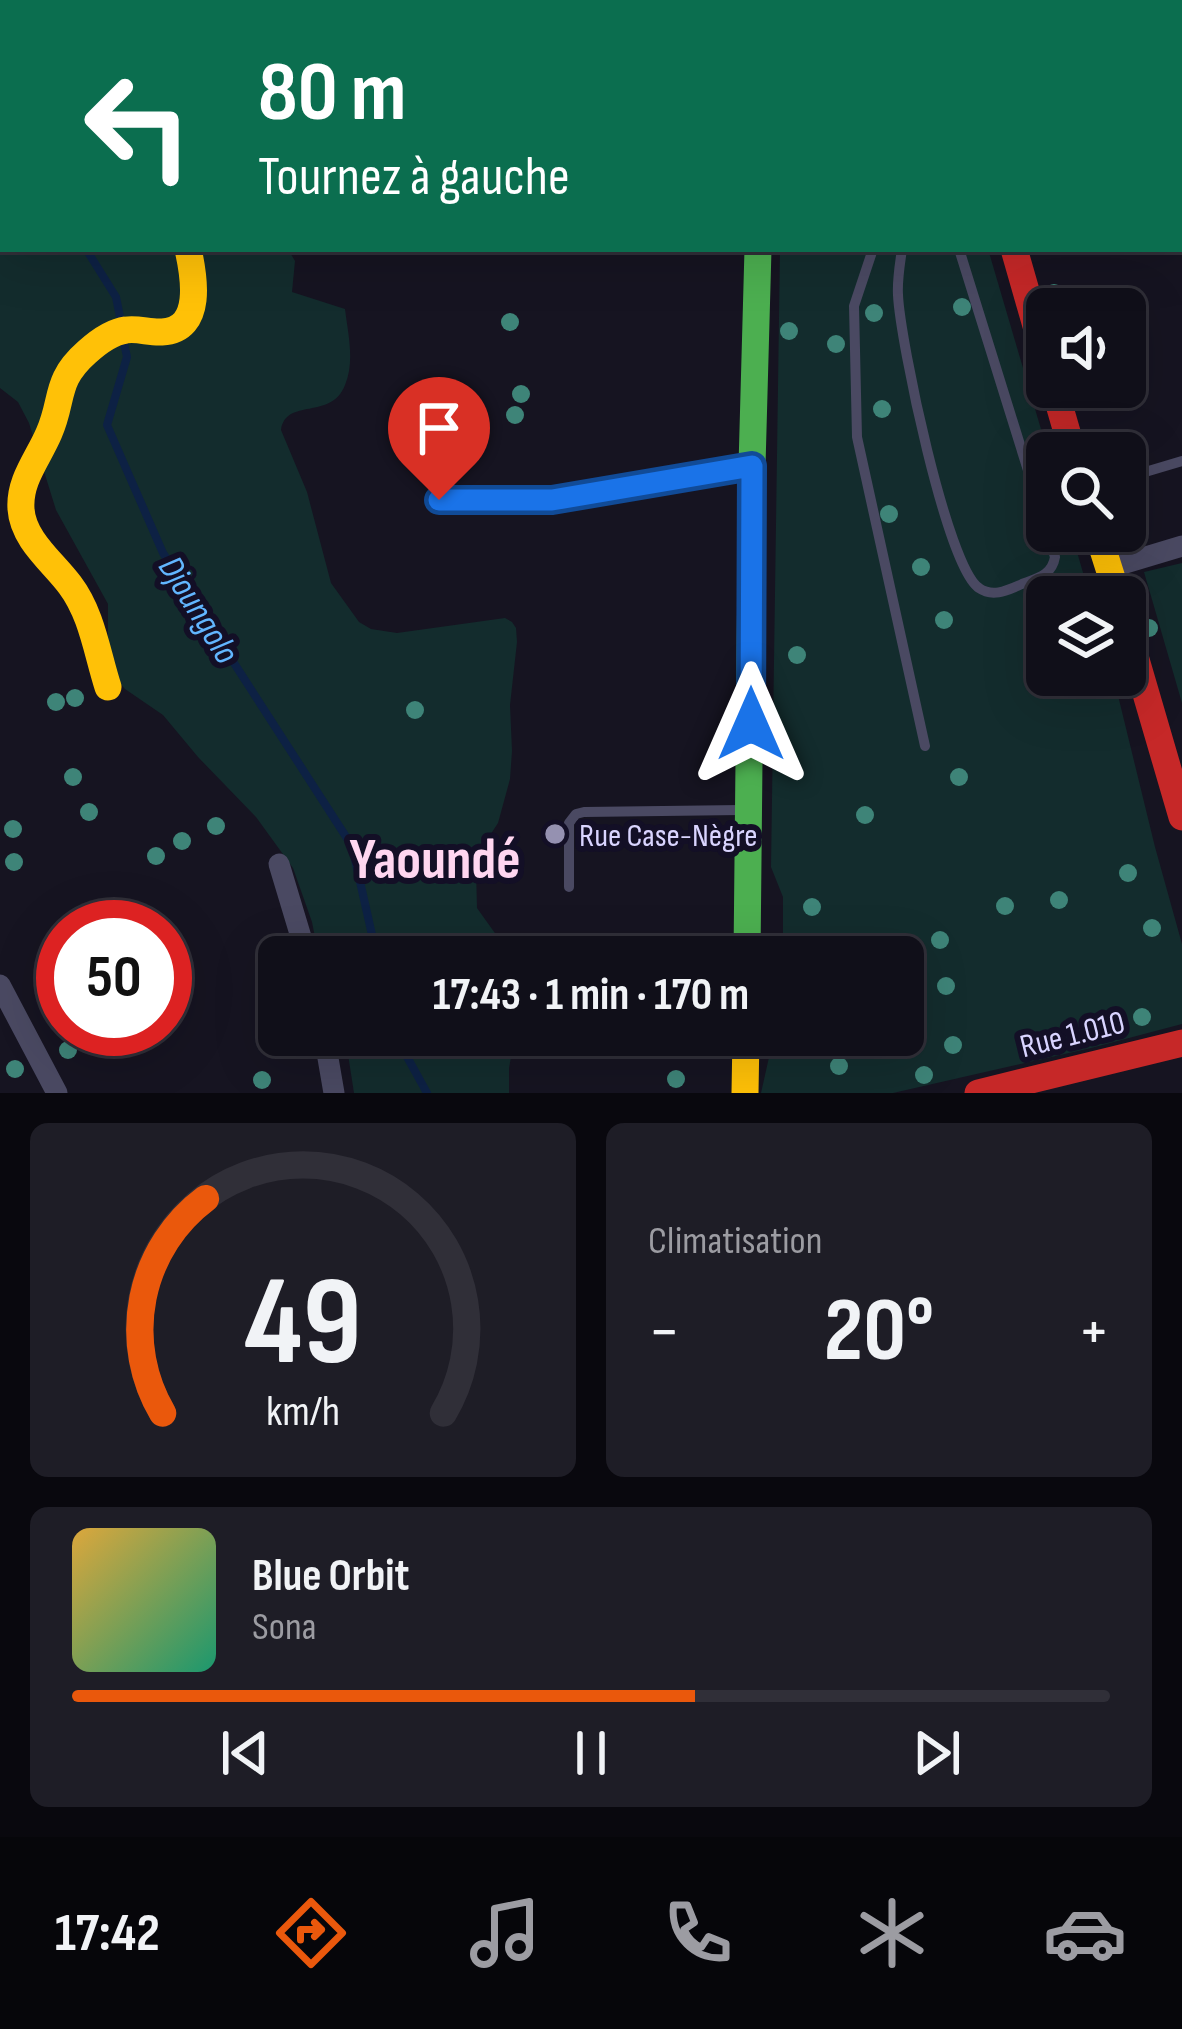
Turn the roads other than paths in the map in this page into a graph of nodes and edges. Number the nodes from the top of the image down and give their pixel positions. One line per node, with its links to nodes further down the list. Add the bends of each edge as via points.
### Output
1 (188, 252): 16 (main road, via 194,299 186,321 172,332 125,328 78,362 61,384 47,439 26,476 21,513 28,534 78,595)
2 (758, 252): 9 (main road)
3 (872, 252): 18 (lane, via 854,306 857,436)
4 (902, 252): 5 (lane, via 897,292 910,379 939,500 970,579 999,594 1046,574 1055,557)
5 (960, 252)
6 (1015, 252): 7 (main road)
7 (1026, 291)
8 (1182, 461): 10 (lane)
9 (752, 466): 11 (lane, via 552,500); 19 (main road)
10 (1146, 472)
11 (439, 500)
12 (1182, 546): 14 (street)
13 (1104, 552): 14 (main road)
14 (1109, 568): 15 (main road)
15 (1111, 576)
16 (108, 687)
17 (1146, 694): 20 (main road)
18 (925, 746)
19 (750, 810): 22 (lane, via 576,814); 24 (main road)
20 (1182, 817)
21 (279, 864): 23 (street)
22 (568, 886)
23 (301, 936)
24 (747, 936)
25 (0, 985): 29 (street)
26 (1182, 1043): 32 (main road, Rue 1.010)
27 (328, 1056): 30 (street)
28 (746, 1056): 31 (main road)
29 (57, 1093)
30 (334, 1093)
31 (745, 1093)
32 (979, 1093)

